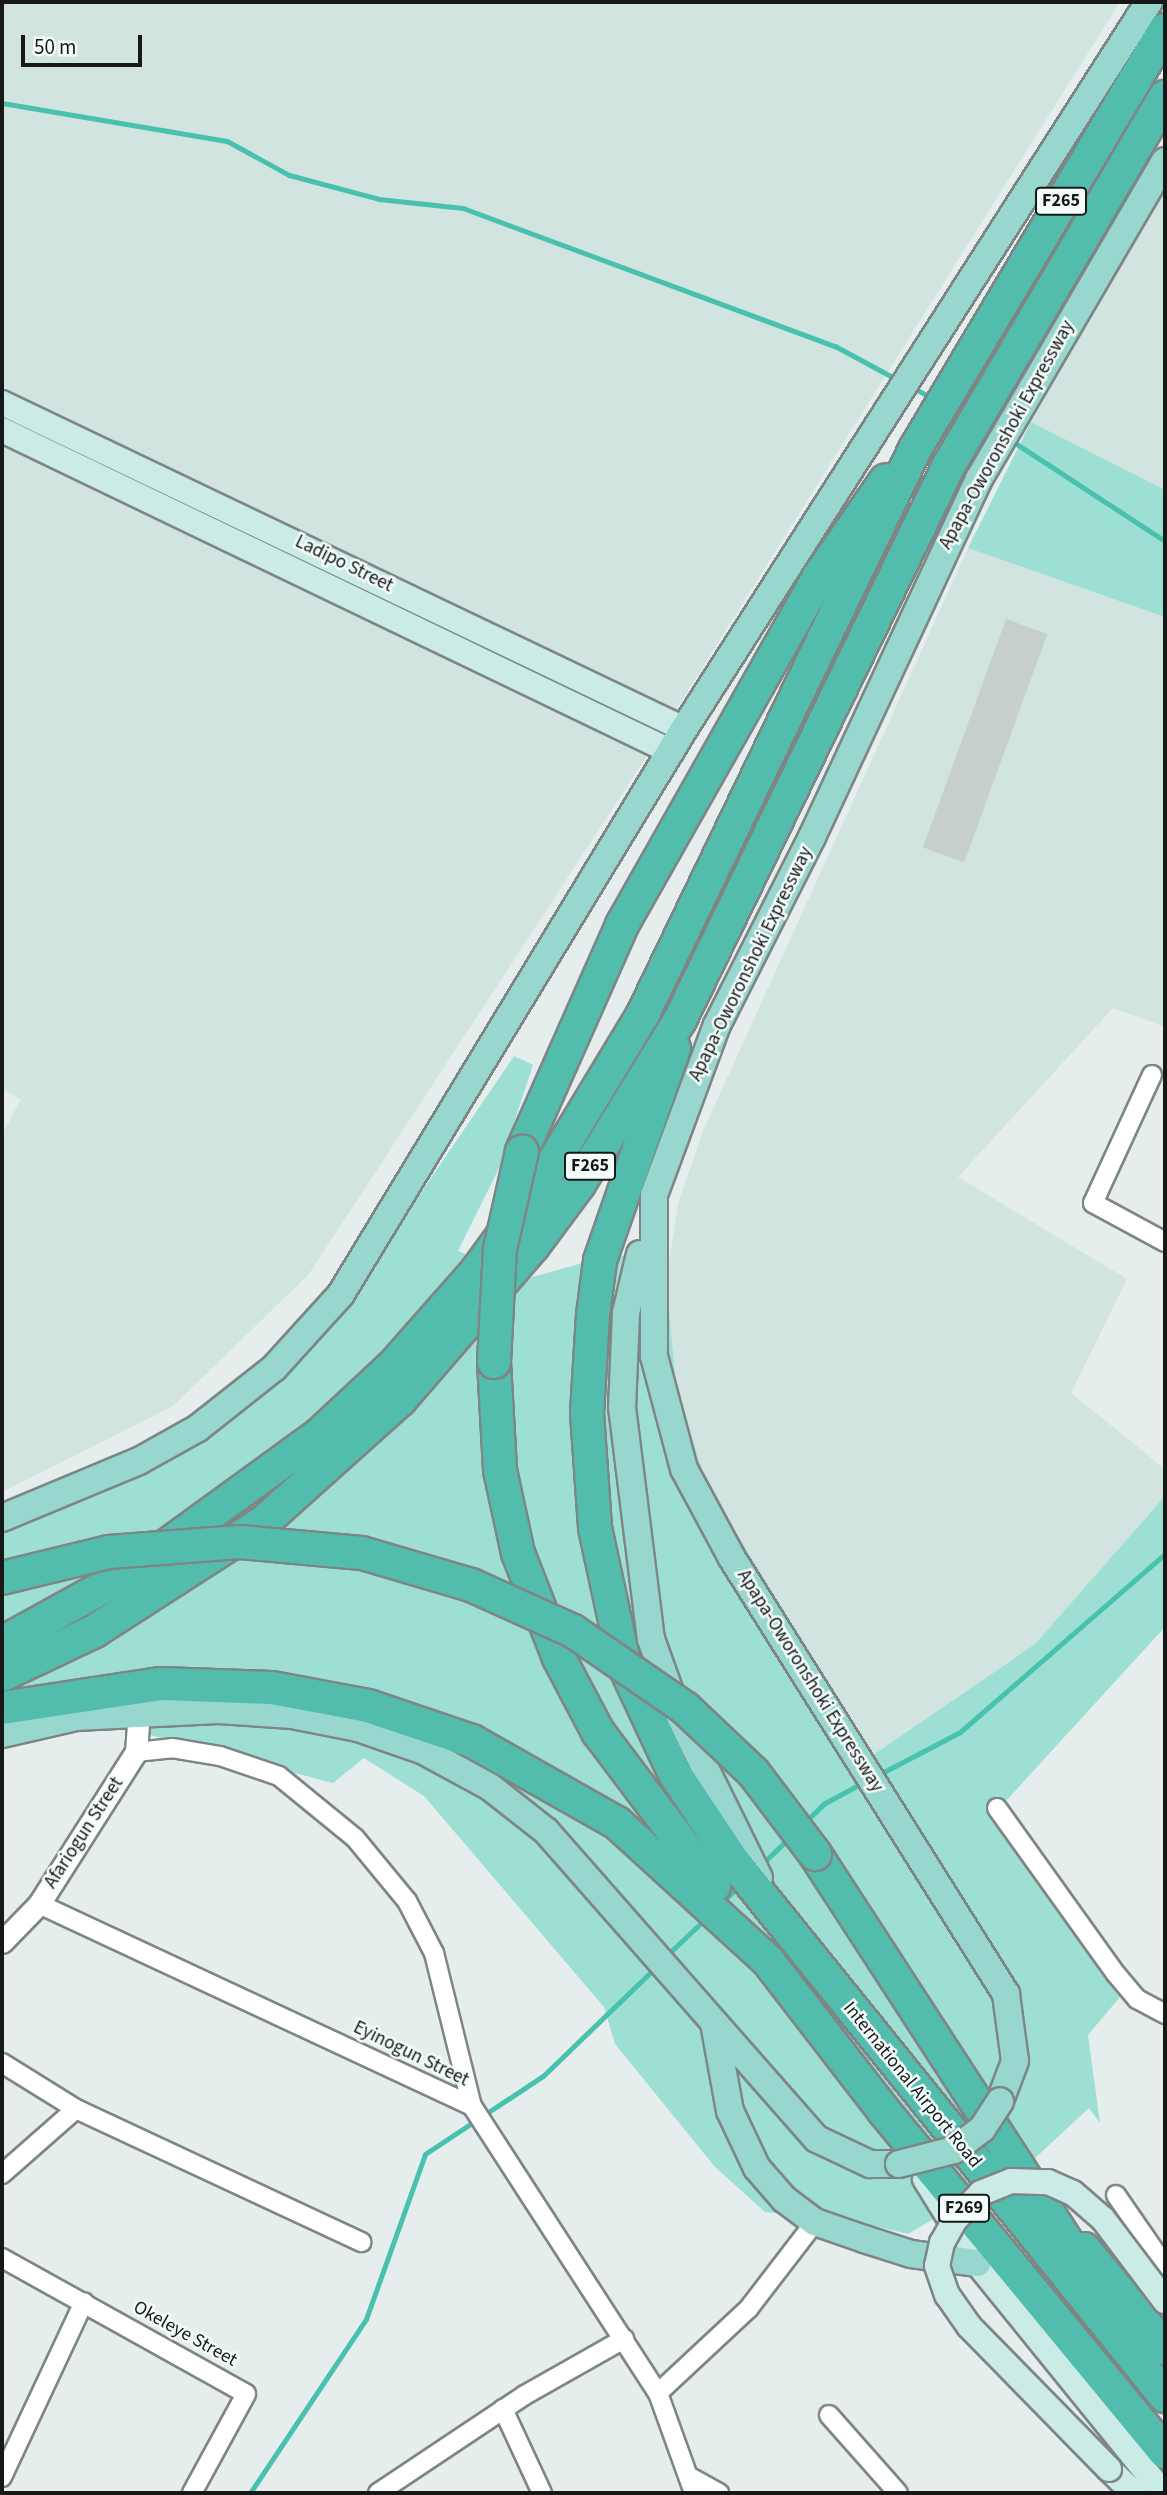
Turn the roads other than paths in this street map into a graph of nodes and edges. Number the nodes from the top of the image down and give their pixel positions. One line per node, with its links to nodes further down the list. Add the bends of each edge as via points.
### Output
1 (1149, 2): 8 (main road, via 928,355)
2 (1165, 30): 7 (highway, F265)
3 (1165, 97): 9 (highway, Apapa-Oworonshoki Expressway / F265, via 949,465)
4 (1165, 161): 11 (main road, Apapa-Oworonshoki Expressway, via 979,479 812,837 717,1025)
5 (2, 403): 8 (main road, Ladipo Street)
6 (2, 430): 8 (main road, Ladipo Street)
7 (915, 449): 15 (highway, F265, via 643,1014 576,1131 476,1272 393,1366 320,1434 129,1573); 22 (highway, bridge, via 877,490 750,694 622,925 522,1151 500,1249 494,1362 503,1482 518,1553 559,1658 598,1732)
8 (678, 740): 13 (main road, via 378,1238 309,1333 198,1428 139,1461)
9 (680, 1020): 16 (highway, Apapa-Oworonshoki Expressway / F265, via 579,1184 533,1246 400,1400 327,1471 265,1521 160,1590 93,1632); 22 (highway, via 664,1089 600,1261 587,1413 596,1528 625,1667)
10 (1152, 1075): 12 (street, via 1093,1203)
11 (654, 1195): 22 (main road, via 626,1313 622,1407 631,1506 651,1639 676,1709); 27 (main road, Apapa-Oworonshoki Expressway, bridge, via 654,1356 684,1469 725,1547 1006,1994 1015,2061 1000,2101 982,2129 954,2150 899,2164 870,2164 817,2139)
12 (1165, 1242)
13 (2, 1518)
14 (2, 1578): 33 (highway, bridge, via 109,1552 240,1542 362,1553 471,1585 573,1631 685,1708 754,1772 815,1854)
15 (2, 1643)
16 (2, 1675)
17 (2, 1708): 22 (highway, via 161,1684 272,1688 368,1706 472,1741 617,1823)
18 (139, 1711): 19 (main road, Apapa-Oworonshoki Expressway); 20 (street, Afariogun Street); 27 (main road, Apapa-Oworonshoki Expressway, via 292,1715 358,1728 424,1751 490,1787 546,1831)
19 (2, 1734)
20 (136, 1752): 23 (street, Afariogun Street); 29 (street, via 172,1748 220,1756 279,1776 355,1838 407,1901 434,1953)
21 (997, 1808): 26 (street, via 1123,1982 1137,1999)
22 (722, 1872): 24 (highway); 24 (main road)
23 (39, 1904): 25 (street, Afariogun Street); 29 (street, Eyinogun Street)
24 (757, 1917): 31 (highway, International Airport Road / F269, via 768,1961); 44 (highway, International Airport Road / F269, via 792,1936)
25 (2, 1942)
26 (1165, 2014)
27 (713, 2021): 35 (main road, via 730,2112 757,2168 784,2199)
28 (2, 2063): 30 (street)
29 (472, 2106): 42 (street, Eyinogun Street)
30 (76, 2109): 32 (street); 36 (street)
31 (883, 2110): 38 (main road, International Airport Road); 48 (highway, International Airport Road / F269)
32 (2, 2174)
33 (1039, 2195): 43 (highway); 44 (highway)
34 (1116, 2195): 39 (street)
35 (815, 2222): 38 (main road, via 911,2254); 45 (street, via 749,2308)
36 (361, 2242)
37 (2, 2258): 41 (street, Okeleye Street)
38 (977, 2263): 58 (main road, International Airport Road)
39 (1165, 2266)
40 (1165, 2301): 57 (main road, bridge, via 1103,2219 1073,2193 1048,2182 1011,2181 981,2193 954,2221 937,2266 947,2295 969,2326)
41 (84, 2302): 49 (street); 52 (street, Okeleye Street, via 246,2394)
42 (624, 2339): 45 (street, Eyinogun Street); 46 (street)
43 (1165, 2348)
44 (1160, 2390)
45 (658, 2393): 50 (street, Eyinogun Street)
46 (503, 2409): 53 (street); 54 (street)
47 (829, 2415): 51 (street)
48 (1165, 2452)
49 (2, 2477)
50 (693, 2486): 55 (street)
51 (893, 2487): 56 (street)
52 (192, 2493)
53 (378, 2493)
54 (542, 2493)
55 (719, 2493)
56 (873, 2493)
57 (1134, 2493)
58 (1163, 2493)

